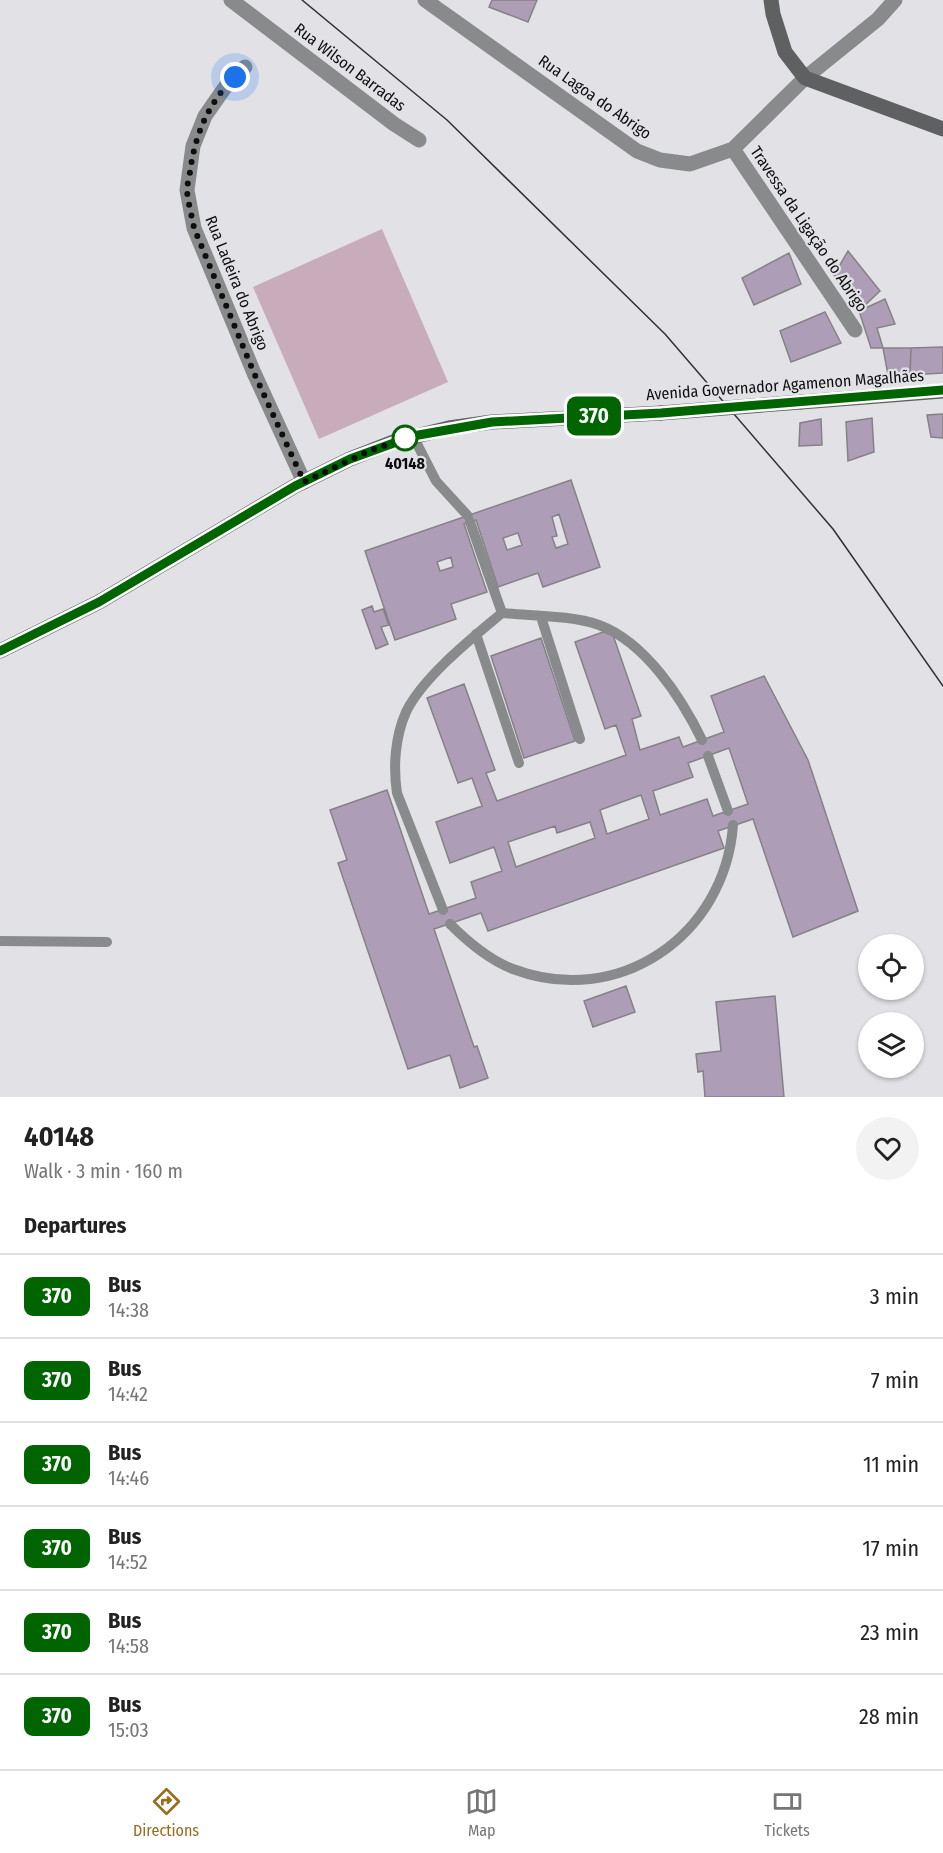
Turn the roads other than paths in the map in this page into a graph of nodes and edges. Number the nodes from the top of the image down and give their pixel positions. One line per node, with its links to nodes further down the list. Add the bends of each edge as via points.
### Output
1 (231, 0): 8 (street, Rua Wilson Barradas)
2 (425, 0): 9 (street, Rua Lagoa do Abrigo, via 637,151 660,160 690,164)
3 (771, 0): 6 (main road, via 785,52)
4 (895, 0): 6 (street, Rua Lagoa do Abrigo, via 878,19)
5 (245, 67): 13 (street, Rua Ladeira do Abrigo, via 205,116 193,146 187,190 194,228)
6 (805, 78): 7 (main road); 9 (street, Rua Lagoa do Abrigo)
7 (943, 129)
8 (419, 140)
9 (733, 148): 10 (street, Travessa da Ligação do Abrigo)
10 (855, 330)
11 (943, 391): 12 (main road, Avenida Governador Agamenon Magalhães, bridge, via 492,422)
12 (413, 436): 13 (main road, Avenida Governador Agamenon Magalhães, via 369,451); 14 (lane, via 436,480 469,519)
13 (304, 482): 17 (main road, Avenida Governador Agamenon Magalhães, via 99,602)
14 (502, 613): 15 (lane); 16 (lane)
15 (541, 616): 18 (lane); 19 (lane, via 597,625 619,634 639,649 683,706)
16 (476, 634): 21 (lane); 24 (lane, via 418,694 406,712 398,737 394,775 397,793)
17 (0, 651)
18 (580, 739)
19 (702, 740)
20 (708, 756): 22 (lane)
21 (519, 763)
22 (729, 811)
23 (732, 825): 25 (lane, via 731,847 721,882 702,915 674,944 639,966 594,979 538,977 511,968 471,945)
24 (443, 910)
25 (450, 924)
26 (0, 940): 27 (lane)
27 (107, 942)

